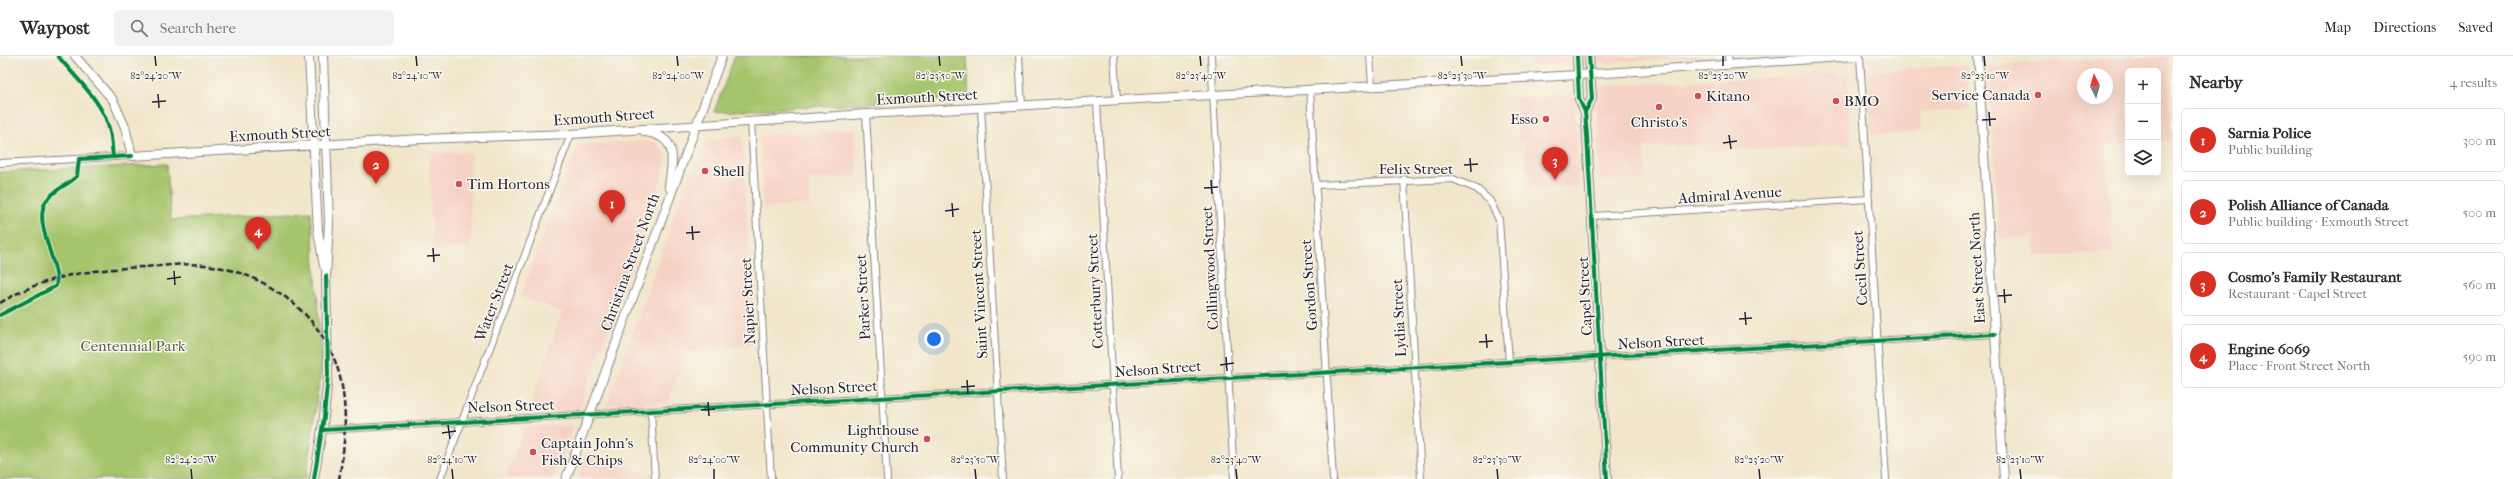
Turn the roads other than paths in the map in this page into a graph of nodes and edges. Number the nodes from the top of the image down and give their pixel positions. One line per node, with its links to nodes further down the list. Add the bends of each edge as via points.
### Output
1 (75, 56): 33 (main road, via 113,100 125,128)
2 (309, 56): 31 (main road)
3 (323, 56): 32 (main road)
4 (722, 56): 28 (main road, Christina Street North)
5 (1019, 56): 23 (street)
6 (1114, 56): 21 (street)
7 (1211, 56): 20 (street, Collingwood Street)
8 (1370, 56): 18 (street)
9 (1577, 56): 17 (main road, Capel Street)
10 (1589, 56): 16 (main road, Capel Street)
11 (1728, 56): 15 (street)
12 (1856, 56): 15 (main road, Exmouth Street)
13 (1860, 56): 37 (street, Cecil Street)
14 (1978, 56): 41 (main road, East Street North)
15 (1728, 66): 16 (main road, Exmouth Street)
16 (1590, 74): 17 (main road, Exmouth Street); 25 (main road, Capel Street, via 1592,99)
17 (1578, 75): 18 (main road, Exmouth Street); 25 (main road, Capel Street, via 1579,99)
18 (1372, 86): 19 (main road, Exmouth Street)
19 (1310, 90): 20 (main road, Exmouth Street); 36 (street, Gordon Street)
20 (1213, 95): 21 (main road, Exmouth Street); 47 (street, Collingwood Street)
21 (1117, 101): 22 (main road, Exmouth Street)
22 (1097, 102): 23 (main road, Exmouth Street); 48 (street, Cotterbury Street)
23 (1022, 106): 24 (main road, Exmouth Street)
24 (981, 108): 26 (main road, Exmouth Street); 49 (street, Saint Vincent Street)
25 (1585, 112): 39 (main road, Capel Street)
26 (866, 114): 27 (main road, Exmouth Street); 50 (street, Parker Street)
27 (751, 121): 28 (main road, Exmouth Street); 51 (street, Napier Street)
28 (696, 125): 29 (main road, Exmouth Street); 38 (main road, Christina Street North)
29 (628, 130): 30 (main road, Exmouth Street); 38 (main road, via 654,134 669,143 672,154)
30 (570, 134): 32 (main road, Exmouth Street); 54 (street, Water Street)
31 (314, 145): 32 (main road, Exmouth Street); 33 (main road, Exmouth Street); 40 (main road, via 319,243)
32 (328, 145): 40 (main road, via 329,234)
33 (132, 156): 34 (street, Exmouth Street)
34 (0, 163)
35 (1404, 180): 36 (street, Felix Street); 44 (street, Felix Street, via 1453,179 1477,189 1490,200 1499,220); 45 (street, Lydia Street)
36 (1316, 185): 46 (street, Gordon Street)
37 (1869, 199): 39 (street, Admiral Avenue); 42 (street, Cecil Street)
38 (668, 200): 53 (main road, Christina Street North)
39 (1592, 216): 43 (main road, Capel Street)
40 (326, 276): 55 (main road, via 328,374)
41 (1995, 334): 42 (street, Nelson Street); 69 (main road, East Street North)
42 (1878, 342): 43 (street, Nelson Street); 68 (street, Cecil Street)
43 (1601, 357): 44 (street, Nelson Street); 67 (main road, Capel Street)
44 (1509, 362): 45 (street, Nelson Street)
45 (1415, 367): 46 (street, Nelson Street); 66 (street, Lydia Street)
46 (1327, 372): 47 (street, Nelson Street); 65 (street, Gordon Street)
47 (1229, 377): 48 (street, Nelson Street); 64 (street, Collingwood Street)
48 (1113, 384): 49 (street, Nelson Street); 63 (street, Cotterbury Street)
49 (998, 390): 50 (street, Nelson Street); 62 (street, Saint Vincent Street)
50 (882, 398): 51 (street, Nelson Street); 61 (street, Parker Street)
51 (767, 404): 52 (street, Nelson Street); 60 (street, Napier Street)
52 (651, 411): 53 (street, Nelson Street); 59 (street)
53 (590, 414): 54 (street, Nelson Street); 58 (main road, Christina Street North)
54 (463, 420): 55 (street, Nelson Street); 57 (street, Water Street)
55 (322, 430): 56 (main road)
56 (314, 479)
57 (440, 479)
58 (566, 479)
59 (655, 479)
60 (771, 479)
61 (887, 479)
62 (1003, 479)
63 (1118, 479)
64 (1234, 479)
65 (1333, 479)
66 (1421, 479)
67 (1607, 479)
68 (1886, 479)
69 (2004, 479)

